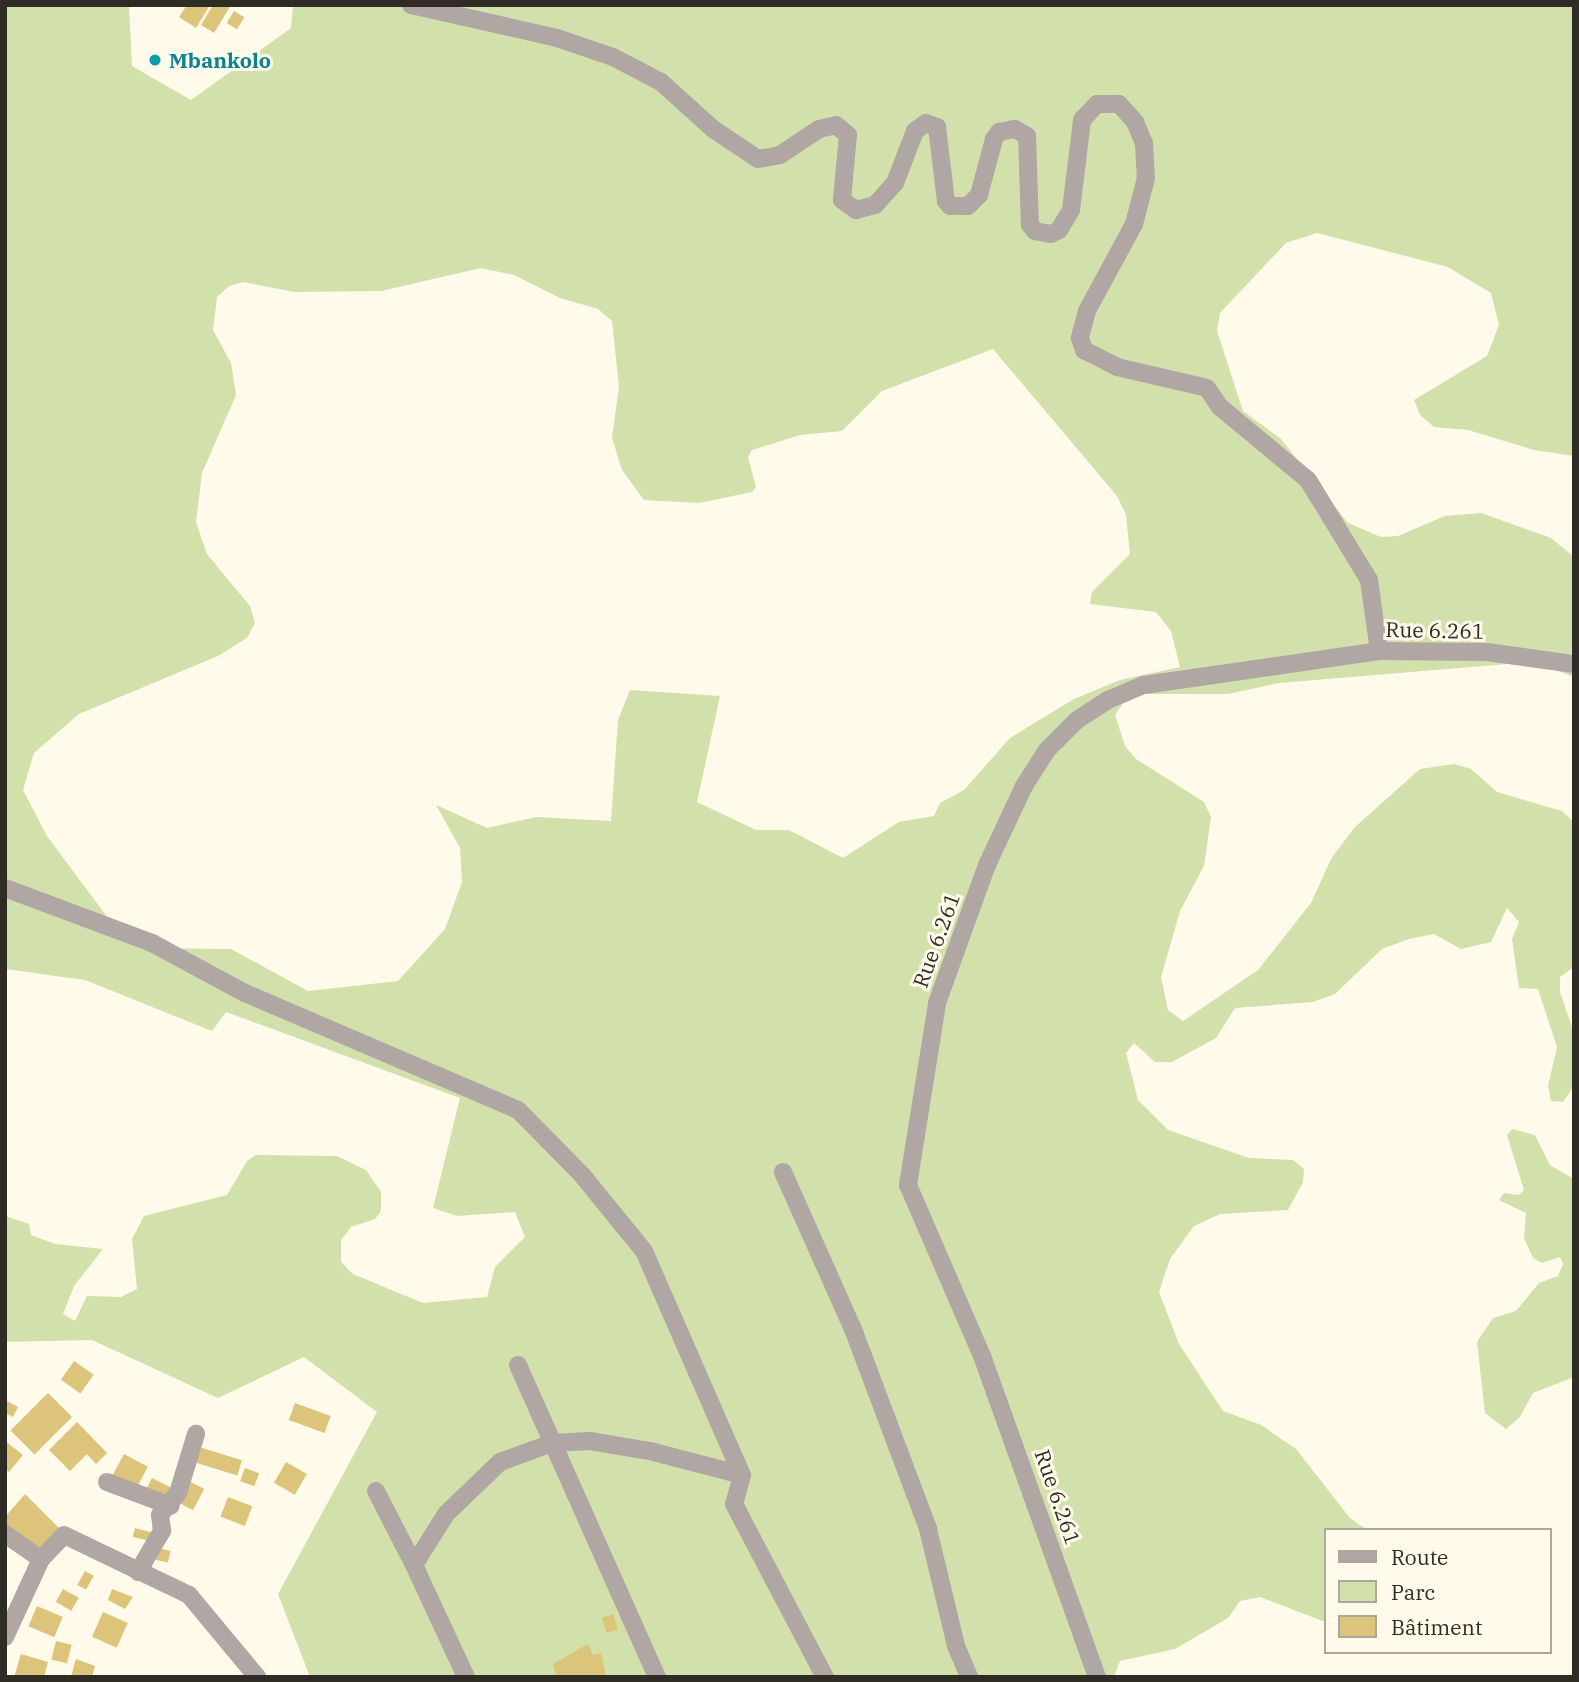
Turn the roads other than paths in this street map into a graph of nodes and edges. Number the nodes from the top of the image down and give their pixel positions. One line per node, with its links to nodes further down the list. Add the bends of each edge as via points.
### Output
1 (411, 5): 2 (street, via 556,38 613,57 661,82 713,129 758,159 779,155 819,129 836,125 848,135 842,200 856,210 876,205 895,183 915,131 926,123 937,127 946,201 950,206 968,206 979,195 999,132 1015,129 1027,136 1030,225 1035,232 1051,234 1059,230 1071,210 1082,120 1097,104 1119,104 1135,122 1144,143 1146,178 1134,224 1087,311 1080,338 1084,350 1117,366 1207,388 1220,407 1308,480 1368,580)
2 (1379, 651): 3 (street, Rue 6.261, via 1487,652); 23 (street, Rue 6.261, via 1144,685 1077,720 1047,750 1024,786 987,865 937,1003 908,1185 982,1356)
3 (1574, 664)
4 (5, 888): 9 (street, via 152,943 245,993 518,1110 582,1175 644,1251)
5 (783, 1172): 22 (street, via 853,1329 923,1517)
6 (518, 1365): 8 (street)
7 (196, 1434): 12 (street)
8 (552, 1443): 9 (street, via 590,1441 650,1451); 15 (street, via 500,1462 467,1489); 20 (street, via 618,1581)
9 (742, 1475): 21 (street, via 734,1504)
10 (107, 1482): 12 (street)
11 (376, 1491): 15 (street)
12 (171, 1506): 16 (street, via 160,1515 162,1531)
13 (5, 1534): 14 (street)
14 (41, 1559): 16 (street, via 64,1535); 17 (street)
15 (414, 1565): 19 (street)
16 (138, 1572): 18 (street, via 189,1595)
17 (5, 1637)
18 (257, 1677)
19 (466, 1677)
20 (657, 1677)
21 (825, 1677)
22 (969, 1677)
23 (1097, 1677)

